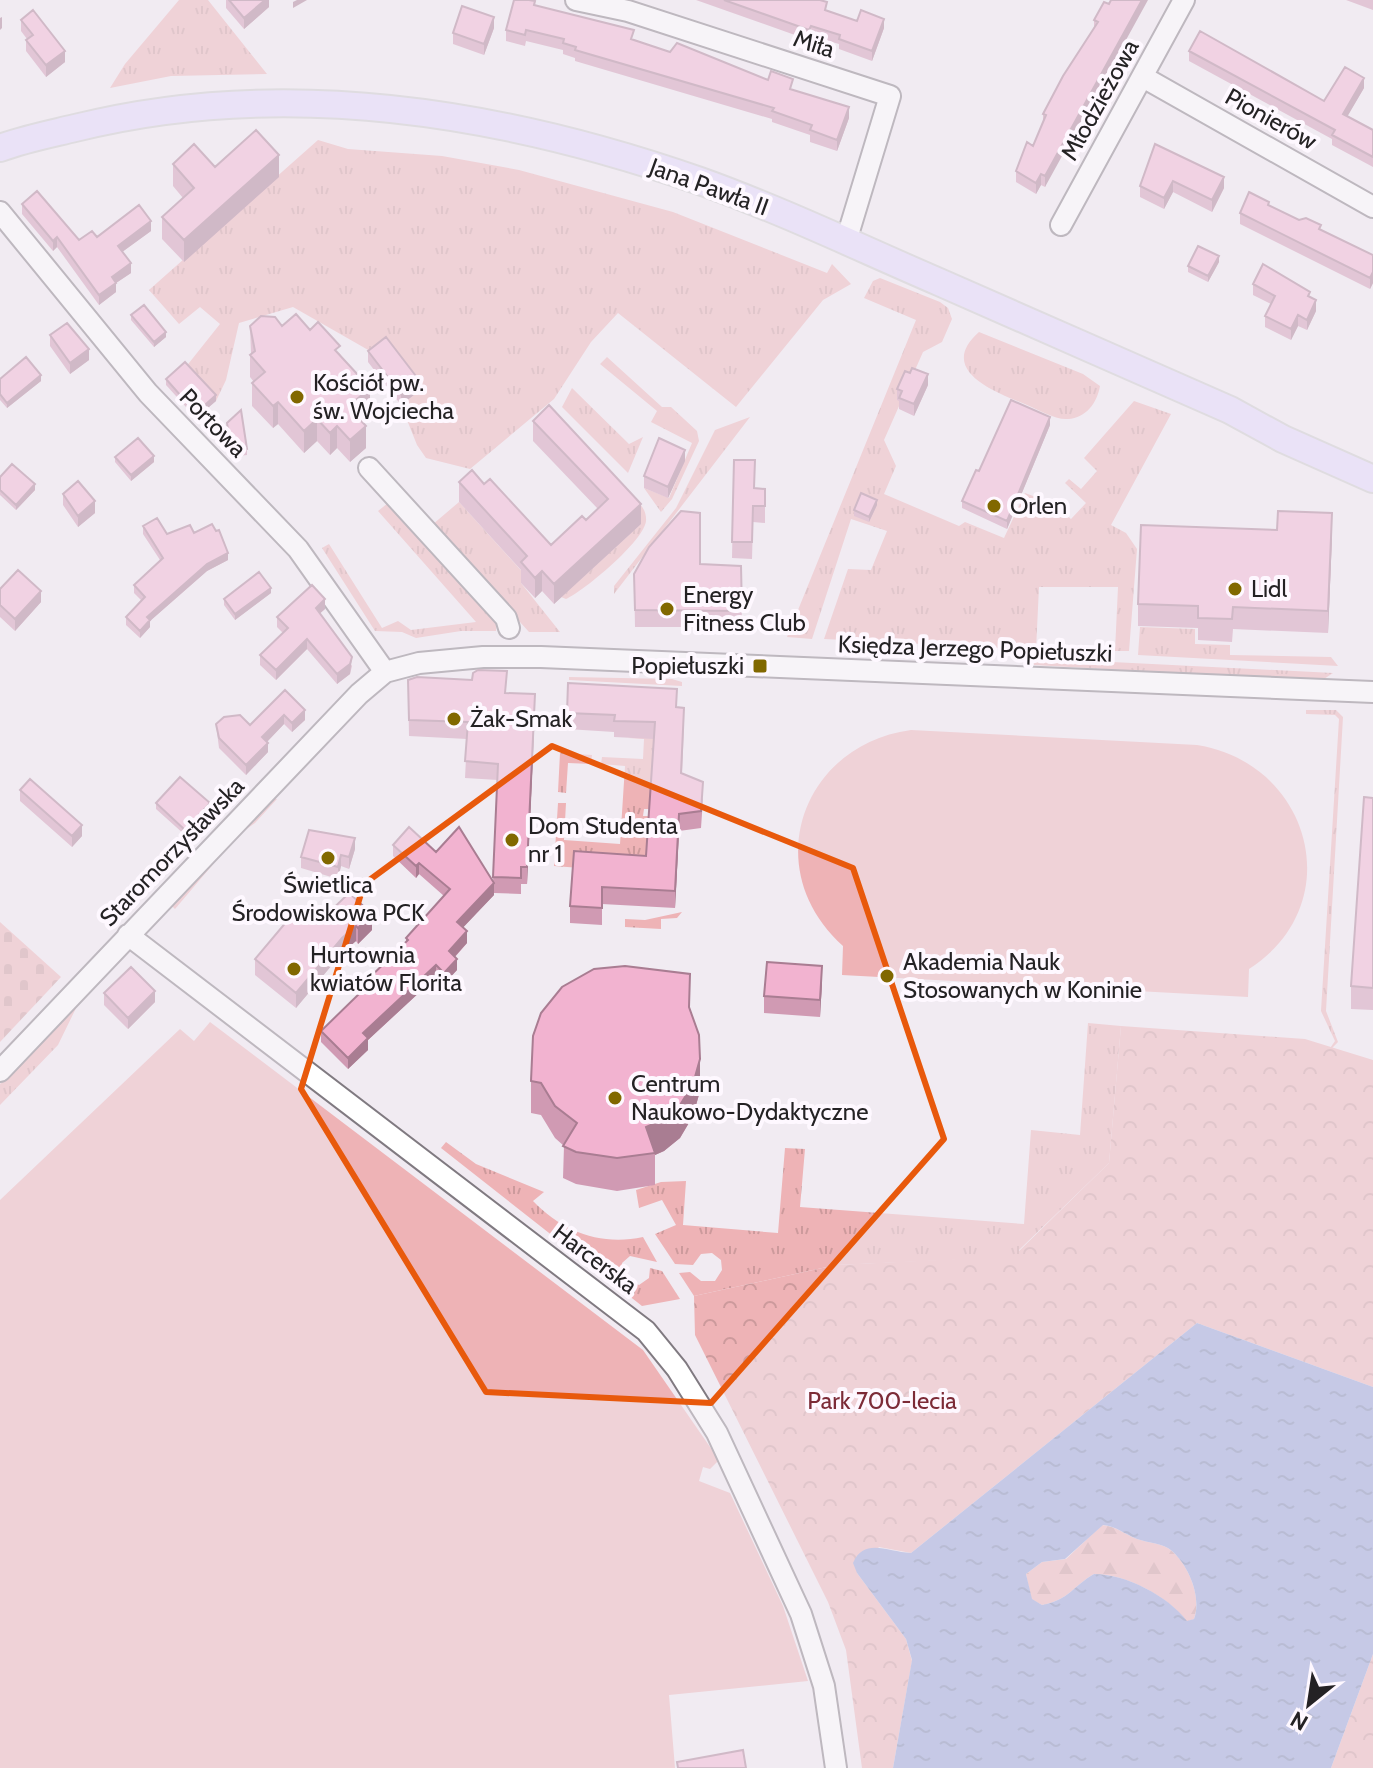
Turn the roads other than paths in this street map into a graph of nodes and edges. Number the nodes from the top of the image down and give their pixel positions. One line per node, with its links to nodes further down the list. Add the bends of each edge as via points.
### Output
1 (576, 0): 8 (street, Miła, via 628,11 890,96)
2 (1184, 0): 3 (street, Młodzieżowa)
3 (1143, 77): 5 (street, Pionierów); 7 (street, Młodzieżowa)
4 (0, 148): 8 (main road, Jana Pawła II, via 132,115 217,104 402,109 610,153 701,181)
5 (1373, 207)
6 (0, 212): 12 (street, Portowa, via 142,387 298,549)
7 (1061, 225)
8 (846, 241): 10 (main road, Jana Pawła II, via 1230,410)
9 (369, 468): 11 (street, via 506,618)
10 (1373, 479)
11 (509, 628)
12 (385, 672): 13 (street, Księdza Jerzego Popiełuszki, via 453,659 541,657); 14 (street, Staromorzysławska)
13 (1373, 692)
14 (128, 935): 15 (street, Staromorzysławska); 16 (street, Harcerska, via 646,1331 717,1433 801,1614 824,1686)
15 (0, 1071)
16 (836, 1768)

